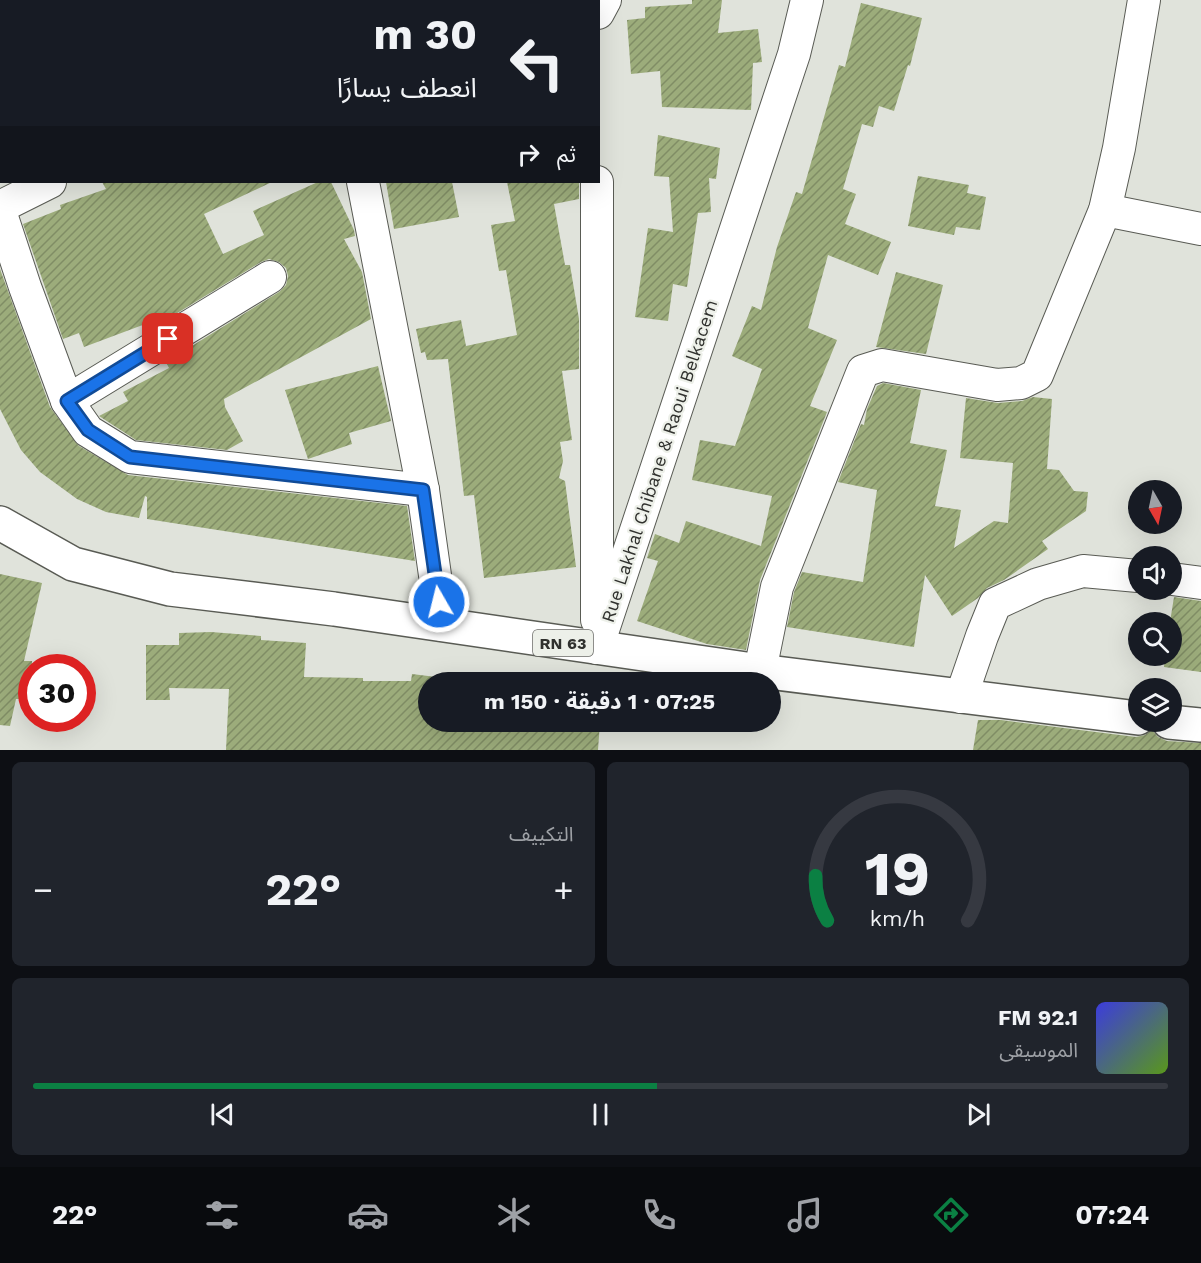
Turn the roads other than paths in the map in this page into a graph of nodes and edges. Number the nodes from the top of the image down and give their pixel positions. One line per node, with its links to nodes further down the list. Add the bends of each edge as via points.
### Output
1 (807, 0): 17 (street, Rue Lakhal Chibane & Raoui Belkacem, via 794,54)
2 (1144, 0): 7 (street)
3 (48, 183): 6 (street)
4 (363, 183): 11 (street)
5 (597, 183): 17 (street, Rue Lakhal Chibane & Raoui Belkacem)
6 (0, 209): 10 (street)
7 (1105, 210): 8 (street); 18 (street, via 1037,375 1021,383 997,385 882,365 863,371 777,587)
8 (1201, 229)
9 (270, 277): 10 (street)
10 (67, 401): 11 (street, via 88,430 130,457)
11 (423, 490): 16 (street)
12 (0, 523): 16 (main road, RN 63, via 73,564 170,590)
13 (1128, 575): 19 (street, via 1083,571 1038,584 995,604)
14 (1182, 581): 15 (street)
15 (1201, 584)
16 (442, 625): 17 (main road, RN 63)
17 (597, 648): 18 (main road, RN 63)
18 (760, 671): 19 (main road, RN 63)
19 (961, 697): 20 (main road, RN 63)
20 (1128, 717)
21 (1182, 723): 22 (main road)
22 (1201, 725)

